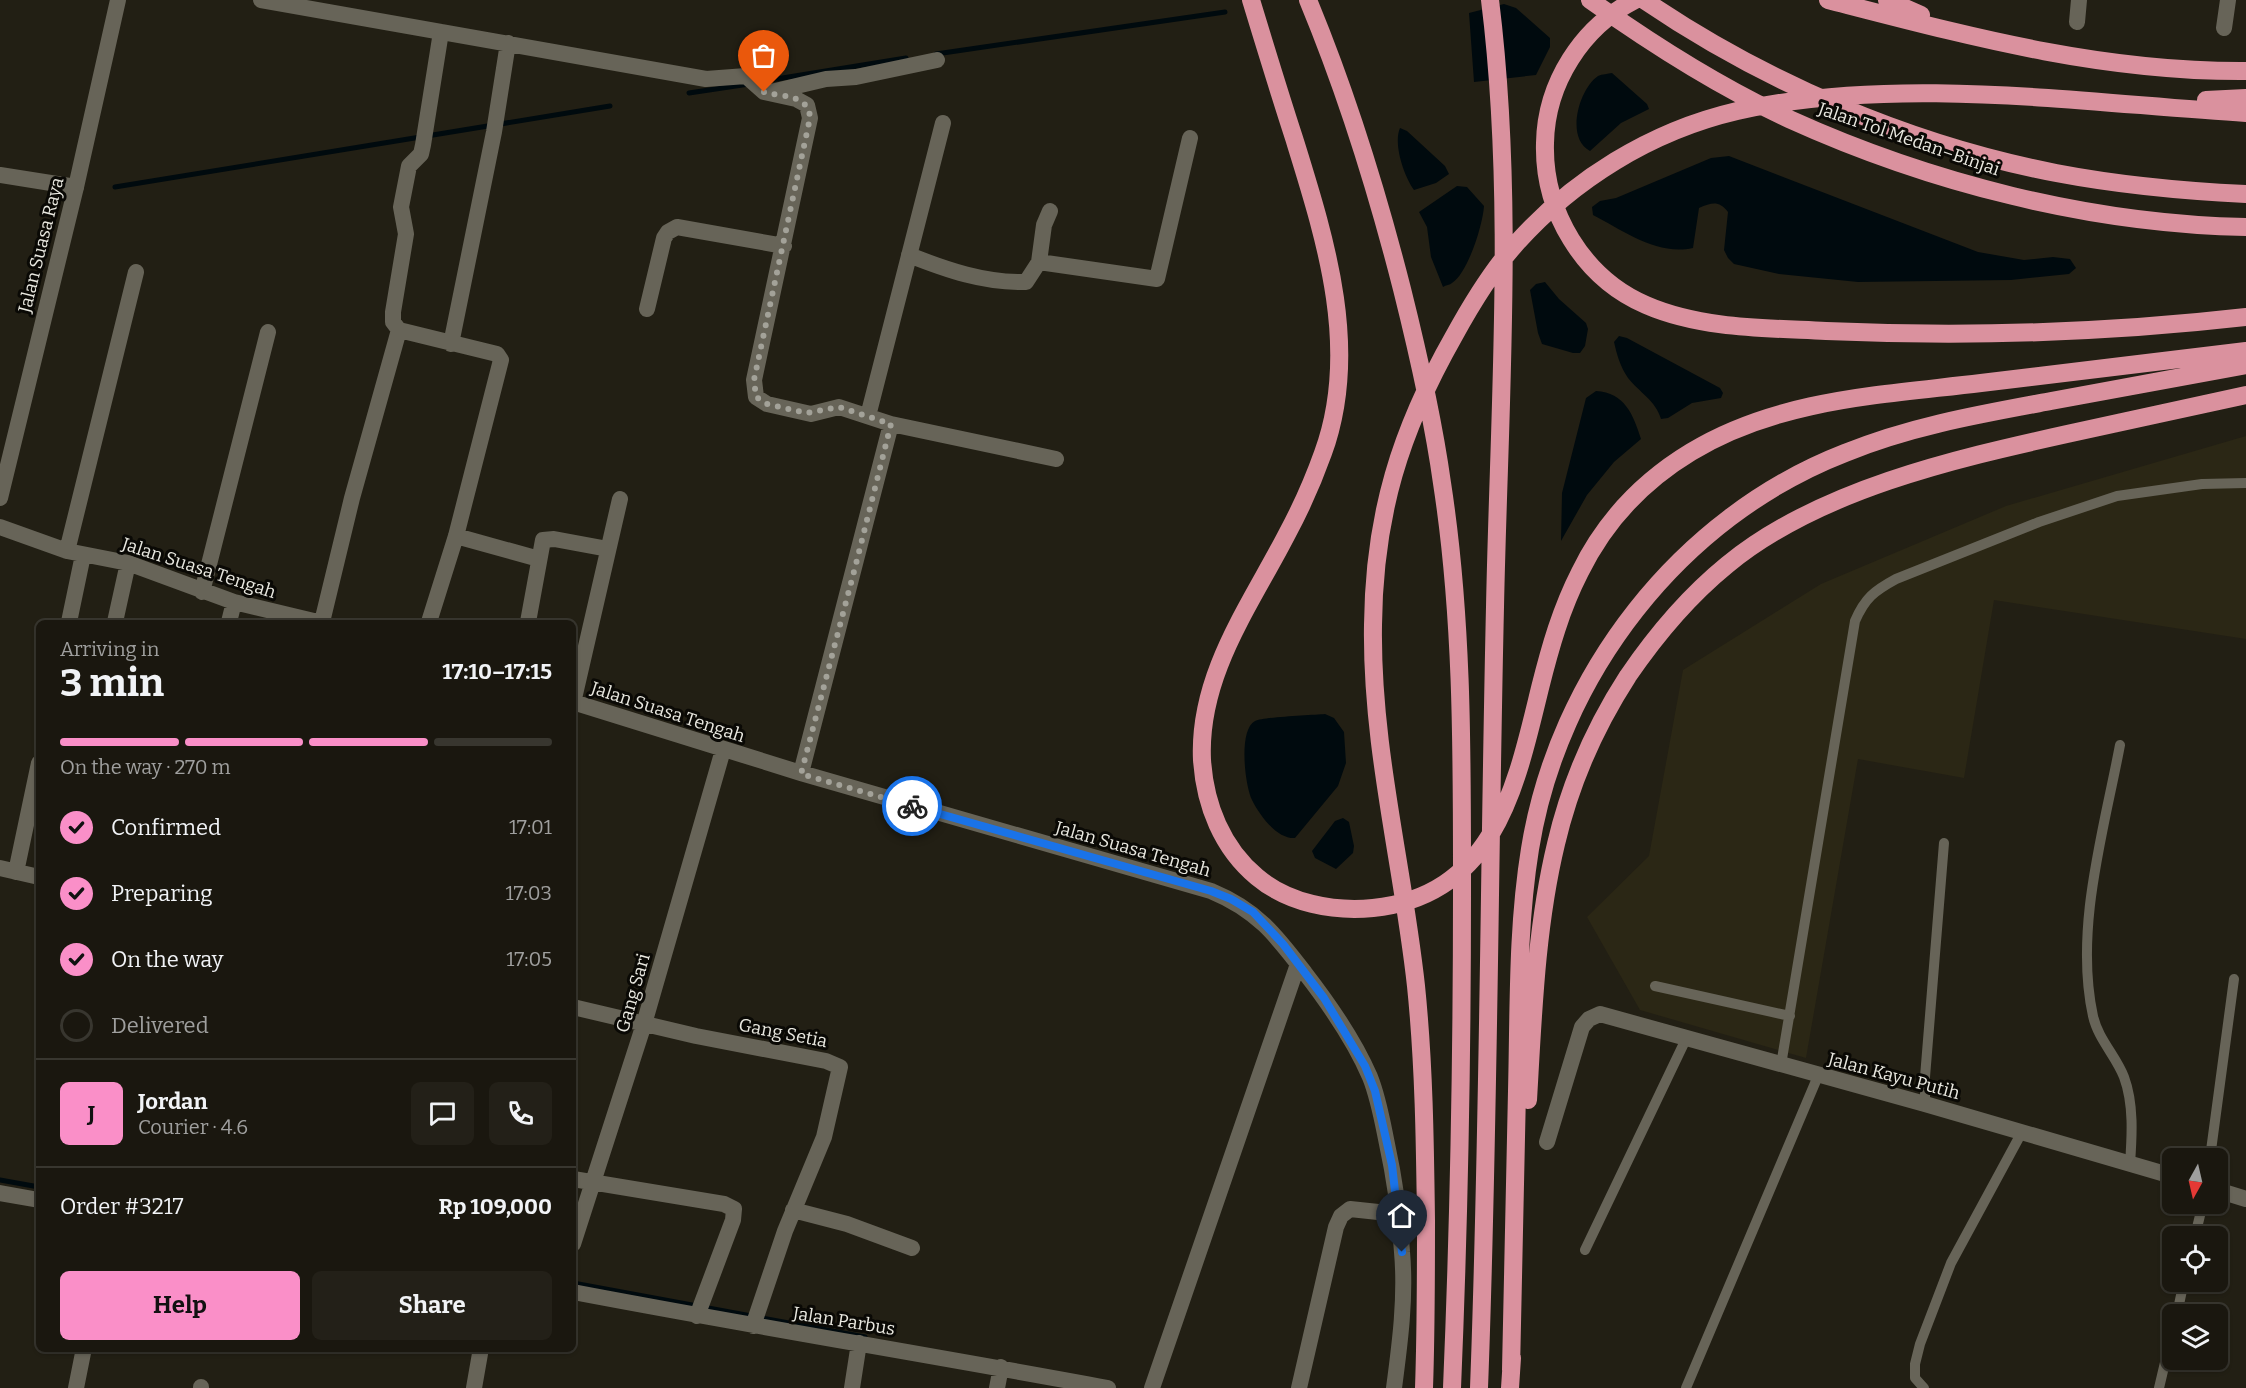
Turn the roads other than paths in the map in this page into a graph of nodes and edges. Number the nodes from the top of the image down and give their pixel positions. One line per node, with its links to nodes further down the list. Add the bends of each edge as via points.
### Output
1 (118, 0): 27 (street, Jalan Suasa Raya)
2 (261, 0): 15 (street)
3 (1251, 0): 40 (highway, via 1314,203 1330,268 1338,326 1339,375 1325,448 1302,506 1239,620 1213,682 1202,756 1213,817 1227,844 1245,867 1288,896 1337,908 1388,906 1435,890 1474,858 1490,838 1507,803 1523,759 1563,608 1599,536 1644,486 1694,450 1729,431 1776,414 1834,401)
4 (1308, 0): 119 (highway, via 1360,142 1392,252 1431,414 1451,554 1461,700 1462,789 1461,1129)
5 (1490, 0): 120 (highway, via 1502,157 1500,411)
6 (1590, 0): 30 (highway, Jalan Tol Medan–Binjai, via 1724,86 1788,119 1863,150 2000,192 2087,212 2148,221)
7 (1635, 0): 36 (highway, via 1605,19 1577,50 1555,89 1545,131 1546,171 1569,237 1584,260 1602,278 1645,305 1695,319 1792,329 1903,333 2039,333)
8 (1644, 0): 28 (highway, Jalan Tol Medan–Binjai, via 1748,64 1805,93 1973,153 2055,173 2121,183)
9 (1828, 0): 17 (highway)
10 (1887, 0): 17 (highway, via 1954,27)
11 (2079, 0): 13 (street)
12 (2228, 0): 14 (street)
13 (2077, 22)
14 (2224, 28)
15 (441, 32): 16 (street); 37 (street, via 421,154 409,166 401,207 406,234 393,312 393,322)
16 (508, 43): 20 (street, via 706,79 744,75); 39 (street)
17 (2034, 50): 19 (highway, via 2091,61)
18 (938, 60): 20 (street, via 856,77)
19 (2246, 71)
20 (759, 87): 31 (street, via 802,101 810,111)
21 (2246, 98): 22 (highway)
22 (2094, 102): 23 (highway); 118 (highway, via 1881,94 1822,97 1733,112 1659,138 1598,172 1538,220 1487,280 1438,363 1410,423 1385,501 1375,567 1372,629 1381,753 1416,986 1425,1136)
23 (2246, 113)
24 (942, 123): 32 (street)
25 (1190, 138): 33 (street, via 1157,279)
26 (0, 175): 27 (street)
27 (76, 187): 47 (street, Jalan Suasa Raya)
28 (2246, 194)
29 (1050, 211): 33 (street)
30 (2246, 227)
31 (784, 246): 35 (street, via 672,229 664,237); 43 (street, via 754,380 756,397 767,404 806,413 839,407)
32 (909, 255): 33 (street, via 950,272 1007,283 1026,282); 43 (street)
33 (1039, 262)
34 (136, 272): 52 (street)
35 (647, 309)
36 (2246, 317)
37 (399, 330): 39 (street); 62 (street)
38 (268, 332): 55 (street)
39 (451, 344): 50 (street, via 497,354 501,360)
40 (2246, 351)
41 (2246, 365): 108 (highway, via 1971,416 1880,439 1840,454 1764,494 1717,526 1626,622 1587,685 1559,741 1530,847 1519,983)
42 (2246, 395): 108 (highway, via 2002,448 1848,497 1784,527 1729,563 1682,608 1638,662 1583,761 1563,816 1550,872 1535,990)
43 (868, 416): 44 (street)
44 (891, 424): 45 (street); 70 (street)
45 (1056, 459)
46 (2246, 483): 78 (lane, via 2202,484 2118,496 2039,522 1896,579 1875,590 1866,600 1855,621)
47 (0, 498)
48 (620, 499): 51 (street)
49 (0, 527): 52 (street, Jalan Suasa Tengah)
50 (456, 536): 53 (street); 63 (street)
51 (608, 549): 53 (street, via 549,538 543,540); 65 (street)
52 (75, 553): 54 (street, Jalan Suasa Tengah); 58 (street)
53 (539, 559): 64 (street)
54 (128, 564): 55 (street, Jalan Suasa Tengah); 59 (street)
55 (202, 592): 56 (street, Jalan Suasa Tengah)
56 (234, 602): 57 (street, Jalan Suasa Tengah); 60 (street)
57 (262, 617): 61 (street, Jalan Suasa Tengah)
58 (69, 620)
59 (115, 620)
60 (230, 620)
61 (297, 620)
62 (321, 620)
63 (430, 620)
64 (528, 620)
65 (576, 689)
66 (576, 703): 68 (street, Jalan Suasa Tengah)
67 (2120, 744): 87 (lane, via 2093,886 2087,955 2093,1016 2125,1079 2132,1126)
68 (723, 750): 70 (street, Jalan Suasa Tengah); 79 (street, Gang Sari)
69 (36, 773): 72 (street)
70 (801, 774): 74 (street, Jalan Suasa Tengah, via 1211,891 1253,912)
71 (1944, 843): 83 (lane)
72 (8, 870): 73 (street)
73 (36, 877)
74 (1298, 964): 96 (street, Jalan Suasa Tengah, via 1324,998 1371,1079 1392,1165); 115 (street)
75 (2234, 979): 86 (lane)
76 (1655, 986): 78 (lane)
77 (576, 1008): 79 (street, Gang Setia)
78 (1790, 1017): 81 (lane)
79 (644, 1024): 90 (street, Gang Sari); 95 (street, Gang Setia, via 840,1066 824,1137)
80 (1686, 1039): 81 (street, Jalan Kayu Putih); 85 (street, Jalan Kayu Putih, via 1605,1014 1593,1016 1582,1027); 99 (lane)
81 (1781, 1065): 82 (street, Jalan Kayu Putih)
82 (1818, 1076): 83 (street, Jalan Kayu Putih); 121 (lane)
83 (1925, 1104): 84 (street, Jalan Kayu Putih)
84 (2022, 1132): 87 (street, Jalan Kayu Putih); 122 (lane, via 1943,1283 1915,1364 1916,1378)
85 (1547, 1142)
86 (2211, 1148)
87 (2130, 1164): 88 (street, Jalan Kayu Putih)
88 (2162, 1173)
89 (576, 1179): 90 (street)
90 (594, 1182): 97 (street, Gang Sari); 101 (street, via 724,1204 734,1209)
91 (0, 1193): 93 (street)
92 (2228, 1193): 94 (street)
93 (36, 1199)
94 (2246, 1199)
95 (794, 1210): 98 (street); 102 (street, Gang Setia)
96 (1397, 1215): 116 (street, via 1350,1209 1341,1216); 117 (street, Jalan Suasa Tengah, via 1402,1300)
97 (576, 1235)
98 (912, 1248)
99 (1585, 1250)
100 (576, 1292): 101 (street, Jalan Parbus)
101 (699, 1311): 102 (street, Jalan Parbus)
102 (755, 1319): 103 (street, Jalan Parbus)
103 (859, 1343): 106 (street, Jalan Parbus); 112 (street)
104 (83, 1352): 110 (street)
105 (480, 1352): 111 (street)
106 (1001, 1368): 109 (street, Jalan Parbus); 113 (street)
107 (2163, 1370): 123 (lane)
108 (1510, 1379)
109 (1065, 1384): 114 (street, Jalan Parbus)
110 (76, 1388)
111 (474, 1388)
112 (852, 1388)
113 (997, 1388)
114 (1108, 1388)
115 (1152, 1388)
116 (1299, 1388)
117 (1394, 1388)
118 (1424, 1388)
119 (1452, 1388)
120 (1479, 1388)
121 (1686, 1388)
122 (1924, 1388)
123 (2159, 1388)

